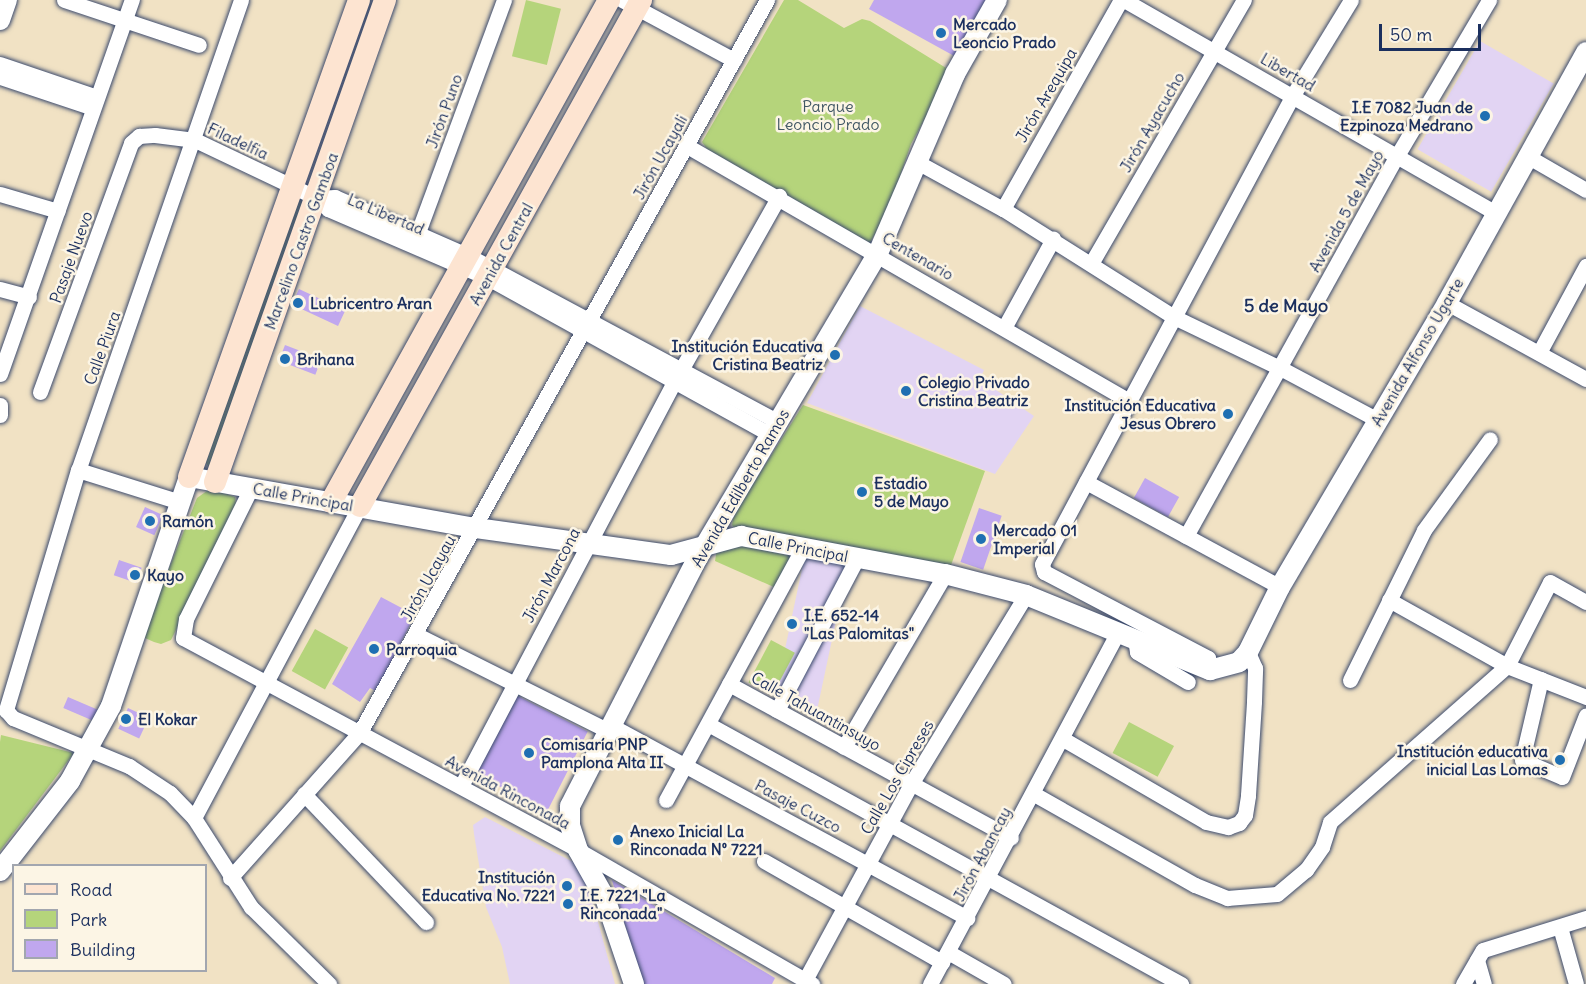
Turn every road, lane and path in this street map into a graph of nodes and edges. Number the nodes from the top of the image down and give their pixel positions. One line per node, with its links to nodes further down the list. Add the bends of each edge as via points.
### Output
1 (7, 0): 16 (street)
2 (64, 0): 17 (street)
3 (132, 0): 17 (street)
4 (241, 0): 27 (street, Calle Piura)
5 (359, 0): 32 (main road, Marcelino Castro Gamboa)
6 (386, 0): 36 (main road, Marcelino Castro Gamboa)
7 (504, 0): 40 (street, Jirón Puno)
8 (609, 0): 43 (main road, Avenida Central)
9 (767, 0): 21 (street, Jirón Ucayali)
10 (997, 0): 31 (street, Avenida Edilberto Ramos, via 955,74)
11 (1123, 0): 19 (street, Libertad); 37 (street, Jirón Arequipa)
12 (1244, 0): 19 (street, Jirón Ayacucho)
13 (1351, 0): 24 (street)
14 (1489, 0): 29 (street, Avenida 5 de Mayo)
15 (633, 3): 21 (street); 46 (main road, Avenida Central)
16 (0, 20)
17 (124, 20): 18 (street); 25 (street)
18 (199, 45)
19 (1215, 51): 24 (street, Libertad); 44 (street, Jirón Ayacucho)
20 (1586, 52): 30 (street, Avenida Alfonso Ugarte)
21 (734, 60): 28 (street, Jirón Ucayali)
22 (0, 64): 25 (street)
23 (0, 77): 25 (street)
24 (1293, 95): 29 (street, Libertad); 50 (street)
25 (95, 102): 38 (street)
26 (139, 136): 27 (street, Filadelfia); 58 (street, Pasaje Nuevo, via 131,143)
27 (195, 140): 32 (street, Filadelfia); 65 (street, Calle Piura)
28 (687, 146): 35 (street, Centenario); 51 (street, Jirón Ucayali)
29 (1398, 154): 39 (street, Libertad); 54 (street, Avenida 5 de Mayo)
30 (1527, 156): 33 (street); 39 (street, Avenida Alfonso Ugarte)
31 (917, 162): 37 (street); 42 (street, Avenida Edilberto Ramos)
32 (291, 186): 36 (street, Filadelfia); 66 (main road, Marcelino Castro Gamboa)
33 (1586, 190)
34 (0, 194): 38 (street)
35 (779, 196): 42 (street, Centenario); 56 (street, Jirón Marcona)
36 (317, 198): 40 (street, La Libertad, via 335,197); 43 (street, La Libertad, via 328,209); 67 (main road, Marcelino Castro Gamboa)
37 (1003, 209): 41 (street)
38 (58, 212): 48 (street)
39 (1496, 213): 49 (street, Avenida Alfonso Ugarte)
40 (417, 235): 43 (street, La Libertad)
41 (1053, 239): 44 (street); 52 (street)
42 (878, 254): 52 (street, Centenario); 63 (street, Avenida Edilberto Ramos)
43 (466, 261): 46 (street, La Libertad); 71 (main road, Avenida Central)
44 (1092, 262): 50 (street)
45 (1586, 266): 53 (street)
46 (490, 273): 51 (street, La Libertad); 72 (main road, Avenida Central)
47 (0, 289): 48 (street)
48 (29, 297): 55 (street)
49 (1447, 303): 53 (street); 62 (street, Avenida Alfonso Ugarte)
50 (1174, 317): 54 (street); 59 (street)
51 (585, 326): 56 (street, La Libertad); 73 (street, Jirón Ucayau)
52 (1004, 328): 59 (street, Centenario)
53 (1540, 351): 57 (street)
54 (1280, 368): 62 (street); 74 (street, Avenida 5 de Mayo)
55 (0, 374)
56 (677, 376): 63 (street, La Libertad); 75 (street, Jirón Marcona)
57 (1586, 379)
58 (40, 392)
59 (1129, 401): 68 (street)
60 (0, 405): 61 (street)
61 (0, 415)
62 (1378, 420): 80 (street, Avenida Alfonso Ugarte)
63 (775, 429): 76 (street, Avenida Edilberto Ramos)
64 (1490, 439): 82 (street, via 1424,530)
65 (78, 471): 70 (street); 103 (street, Calle Piura, via 6,710 13,718)
66 (189, 477): 67 (street, Calle Principal); 70 (street)
67 (215, 482): 69 (street, Calle Principal)
68 (1086, 482): 74 (street); 88 (street, via 1042,564 1044,573 1208,658)
69 (251, 488): 71 (street, Calle Principal); 90 (street, Avenida Rinconada, via 186,619 183,638)
70 (180, 502): 103 (street, via 111,706)
71 (332, 502): 72 (street, Calle Principal)
72 (360, 506): 73 (street, Calle Principal); 90 (street)
73 (477, 528): 75 (street, Calle Principal); 84 (street, Jirón Ucayau)
74 (1186, 536): 80 (street)
75 (588, 543): 76 (street, Calle Principal, via 671,555); 93 (street, Jirón Marcona)
76 (706, 545): 77 (street, Calle Principal, via 741,536); 99 (street, Avenida Edilberto Ramos)
77 (803, 548): 78 (street, Calle Principal); 94 (street)
78 (857, 558): 79 (street, Calle Principal); 96 (street)
79 (945, 574): 81 (street, Calle Principal); 102 (street)
80 (1280, 587): 86 (street, Avenida Alfonso Ugarte)
81 (1026, 595): 85 (street, Calle Principal); 105 (street, Calle Los Cipreses)
82 (1389, 600): 87 (street); 91 (street)
83 (1586, 602): 87 (street, via 1550,582)
84 (417, 635): 93 (street, Pasaje Cuzco); 100 (street, Jirón Ucayau)
85 (1127, 636): 88 (street, Calle Principal); 92 (street, via 1137,652); 101 (street, Jirón Abancay)
86 (1248, 652): 88 (street, via 1226,669); 101 (street, via 1255,668 1254,701 1248,795 1239,823 1228,827 1206,822)
87 (1507, 666): 89 (street); 108 (street, via 1330,822 1322,847 1302,875 1276,894 1227,898 1195,885)
88 (1210, 670)
89 (1541, 679): 95 (street); 97 (street, via 1522,760 1562,777)
90 (268, 680): 100 (street, Avenida Rinconada); 110 (street)
91 (1350, 680)
92 (1188, 682)
93 (514, 684): 99 (street, Pasaje Cuzco); 106 (street, Jirón Marcona)
94 (729, 684): 96 (street, Calle Tahuantinsuyo); 98 (street)
95 (1586, 697)
96 (777, 710): 102 (street, Calle Tahuantinsuyo)
97 (1586, 715)
98 (708, 724): 104 (street); 111 (street)
99 (610, 729): 104 (street, Pasaje Cuzco); 113 (street, Avenida Edilberto Ramos, via 570,806 570,825)
100 (360, 732): 106 (street, Avenida Rinconada); 107 (street, Jirón Ucayau)
101 (1063, 739): 108 (street, Jirón Abancay)
102 (844, 747): 105 (street, Calle Tahuantinsuyo)
103 (90, 749): 110 (street, via 152,779); 116 (street)
104 (685, 765): 109 (street); 115 (street, Pasaje Cuzco)
105 (911, 784): 111 (street, Calle Los Cipreses); 112 (street, Calle Tahuantinsuyo)
106 (461, 786): 113 (street, Avenida Rinconada)
107 (304, 794): 118 (street, Jirón Ucayau); 122 (street)
108 (1034, 794): 112 (street, Jirón Abancay)
109 (666, 800)
110 (194, 818): 118 (street)
111 (890, 824): 115 (street, Calle Los Cipreses); 117 (street)
112 (1011, 838): 117 (street, Jirón Abancay)
113 (578, 850): 126 (street, Avenida Rinconada); 130 (street, Avenida Edilberto Ramos, via 605,898)
114 (764, 861): 119 (street)
115 (868, 864): 119 (street, Calle Los Cipreses); 120 (street, Pasaje Cuzco)
116 (0, 870)
117 (991, 876): 120 (street, Jirón Abancay); 127 (street)
118 (230, 878): 129 (street, via 251,907)
119 (844, 908): 124 (street); 128 (street, Calle Los Cipreses)
120 (967, 918): 124 (street, Jirón Abancay)
121 (1586, 918): 123 (street)
122 (426, 922)
123 (1560, 927): 125 (street, via 1491,945 1482,950); 137 (street)
124 (945, 957): 132 (street, Jirón Abancay); 133 (street)
125 (1477, 960): 135 (street); 136 (street)
126 (788, 970): 128 (street, Avenida Rinconada); 131 (street)
127 (1163, 980): 134 (street)
128 (808, 982)
129 (329, 984)
130 (634, 984)
131 (781, 984)
132 (930, 984)
133 (1004, 984)
134 (1181, 984)
135 (1463, 984)
136 (1484, 984)
137 (1576, 984)

